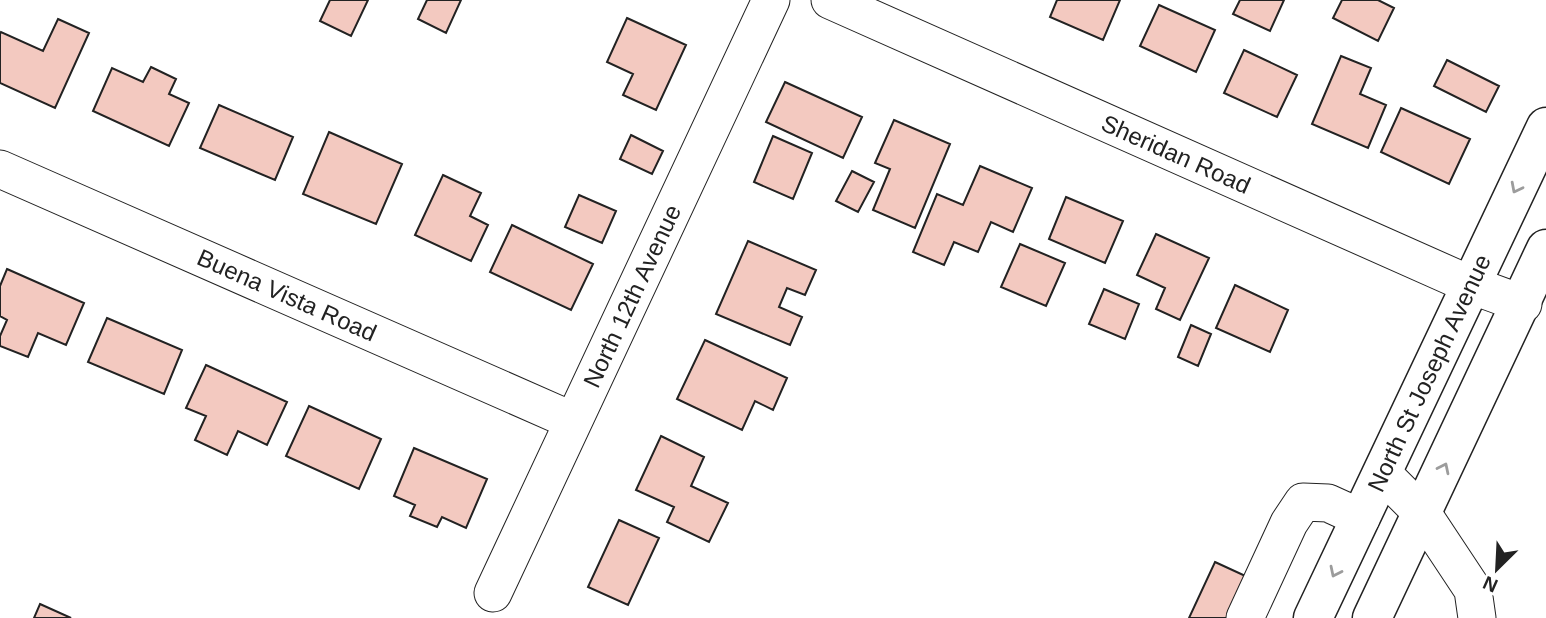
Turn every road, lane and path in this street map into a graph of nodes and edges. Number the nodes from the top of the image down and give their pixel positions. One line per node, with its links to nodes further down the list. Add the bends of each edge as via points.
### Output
1 (771, 0): 8 (street, North 12th Avenue)
2 (830, 0): 6 (street, Sheridan Road)
3 (1546, 127): 6 (main road, North St Joseph Avenue, one-way to 6)
4 (0, 169): 8 (street, Buena Vista Road)
5 (1546, 249): 7 (main road)
6 (1471, 285): 7 (street, Sheridan Road); 9 (main road, North St Joseph Avenue)
7 (1522, 304): 10 (main road, one-way to 7)
8 (573, 421): 12 (street, North 12th Avenue)
9 (1382, 473): 10 (street); 11 (main road, North St Joseph Avenue)
10 (1422, 513): 15 (main road); 16 (street, via 1473,590)
11 (1361, 518): 13 (street, via 1328,503 1303,502); 14 (main road, North St Joseph Avenue, one-way to 14)
12 (493, 593)
13 (1245, 618)
14 (1312, 618)
15 (1372, 618)
16 (1477, 618)

